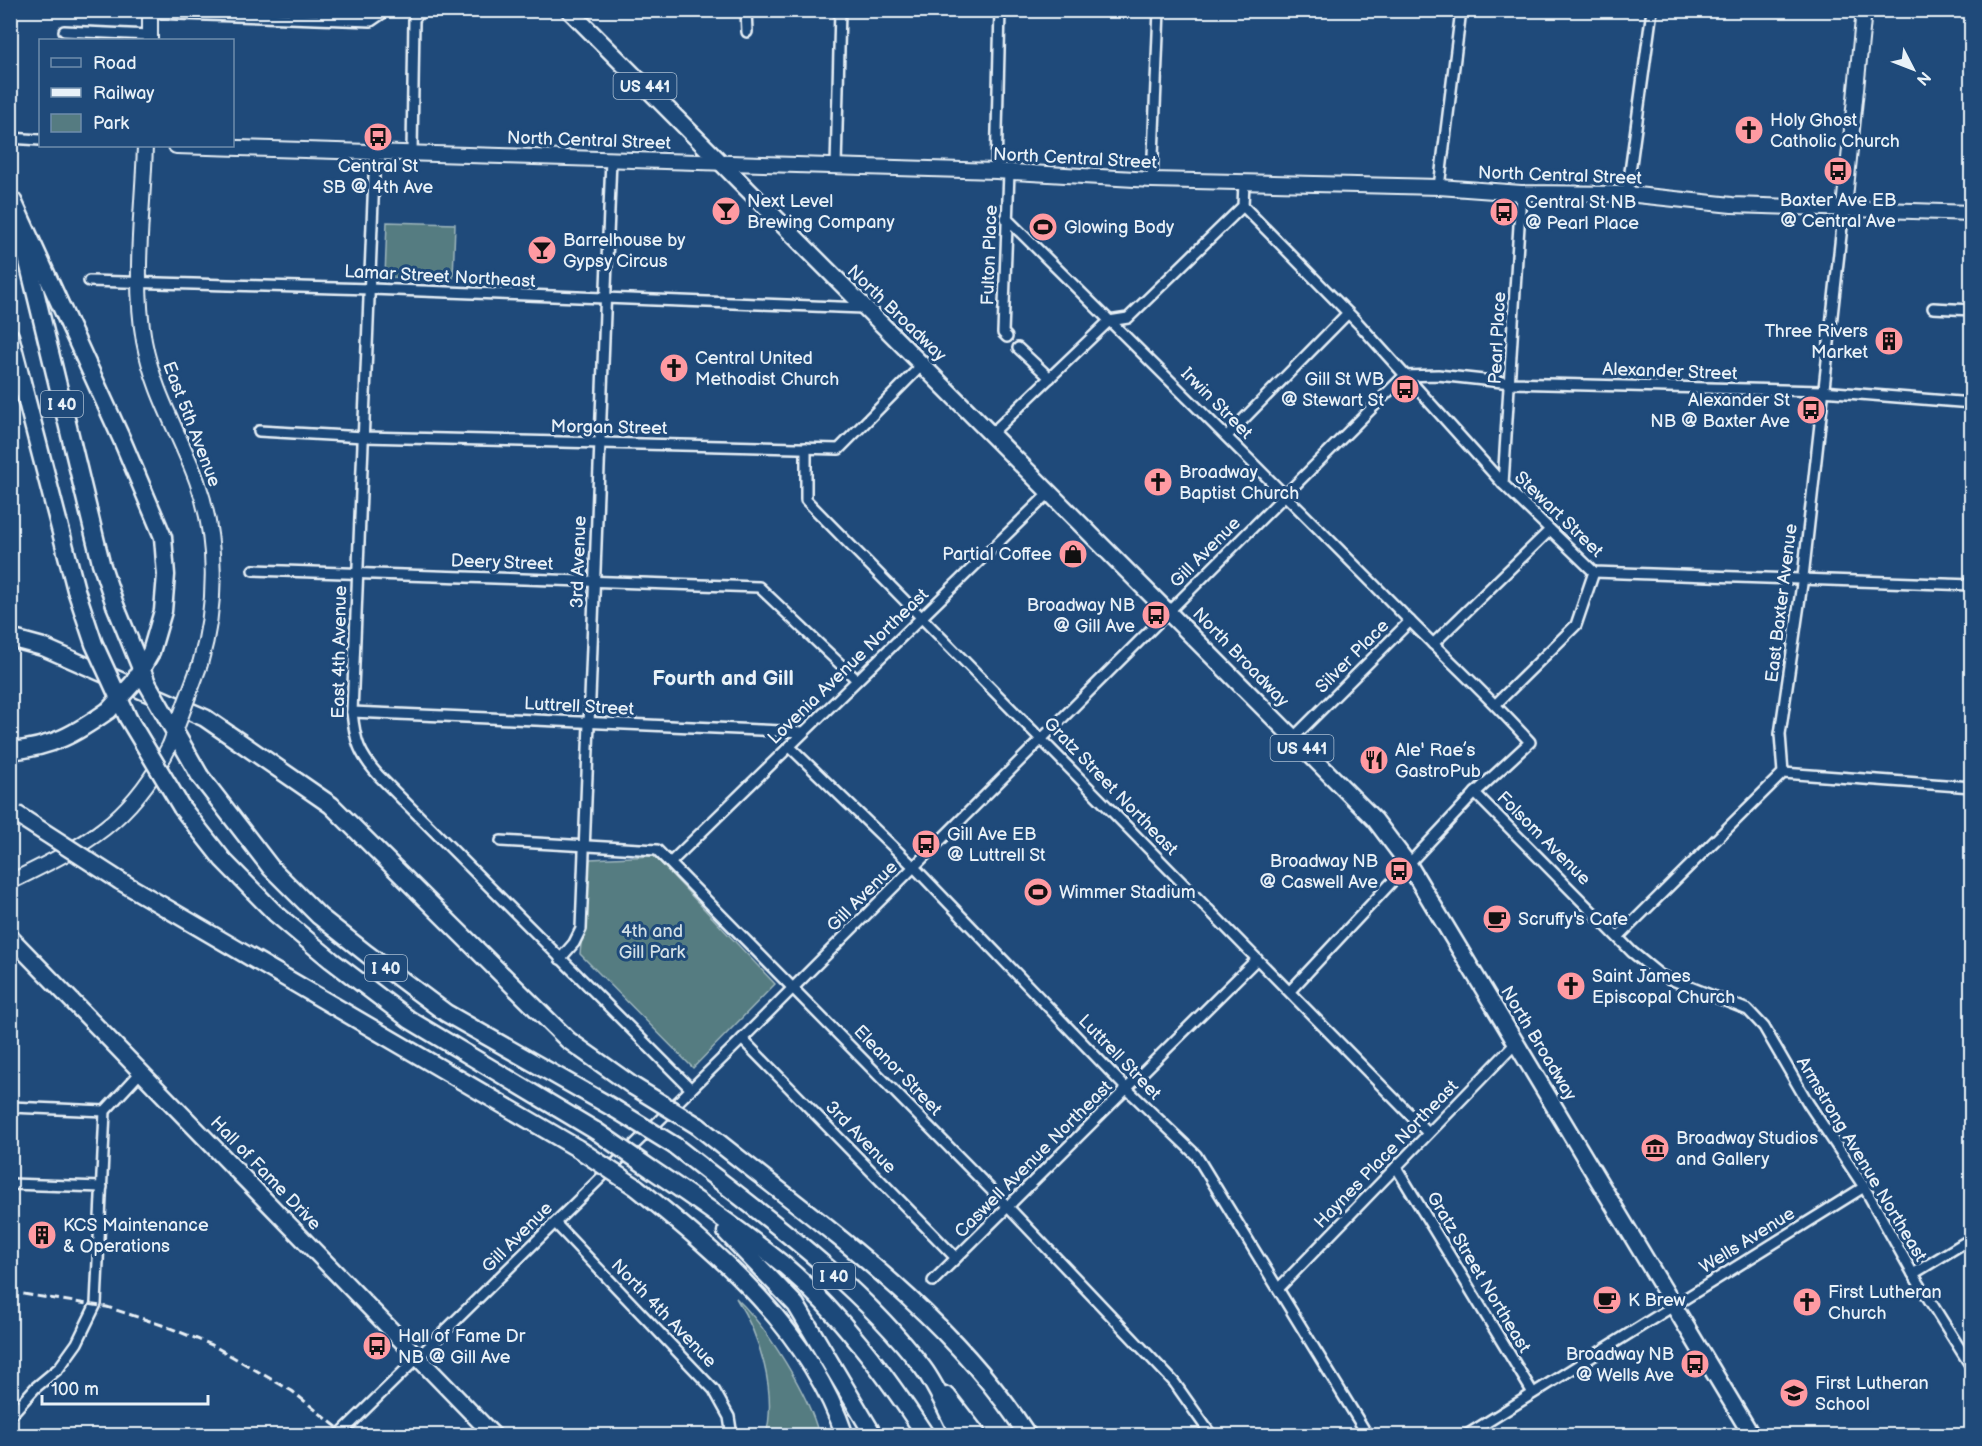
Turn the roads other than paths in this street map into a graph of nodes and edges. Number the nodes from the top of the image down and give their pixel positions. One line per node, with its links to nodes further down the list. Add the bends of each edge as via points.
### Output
1 (387, 10): 12 (street, via 371,21)
2 (405, 10): 13 (street)
3 (422, 10): 13 (street)
4 (569, 10): 24 (main road, North Broadway / US 441)
5 (746, 10): 15 (street)
6 (840, 10): 25 (street)
7 (1000, 10): 26 (street, Fulton Place)
8 (1159, 10): 27 (street)
9 (1461, 10): 29 (street)
10 (1652, 10): 31 (street)
11 (1864, 10): 34 (main road)
12 (150, 12): 16 (main road)
13 (414, 19): 22 (street)
14 (64, 31): 16 (street)
15 (747, 32)
16 (150, 38)
17 (10, 138): 18 (street)
18 (39, 140)
19 (144, 147): 38 (main road, East 5th Avenue)
20 (209, 147): 21 (main road, North Central Street)
21 (375, 152): 22 (main road, North Central Street); 39 (street, East 4th Avenue)
22 (412, 152): 23 (main road, North Central Street)
23 (611, 159): 24 (main road, North Central Street); 40 (street, 3rd Avenue)
24 (722, 162): 25 (main road, North Central Street); 41 (main road, North Broadway / US 441)
25 (836, 167): 26 (main road, North Central Street)
26 (1002, 171): 27 (main road, North Central Street); 36 (street, Fulton Place)
27 (1152, 180): 28 (main road, North Central Street)
28 (1244, 182): 29 (main road, North Central Street); 33 (street)
29 (1439, 187): 30 (main road, North Central Street)
30 (1521, 193): 31 (main road, North Central Street); 52 (street, Pearl Place)
31 (1628, 194): 34 (main road, North Central Street, via 1731,205)
32 (12, 196): 84 (highway, bridge, via 163,537 166,575 163,611 151,652 134,682 109,710 79,731 48,746); 125 (highway, I 40, bridge, via 101,563 115,605 147,683 224,811 271,868 359,948 446,1013 675,1146 806,1250 874,1313)
33 (1243, 206): 44 (street, Stewart Street); 45 (street, via 1128,318)
34 (1844, 208): 35 (main road, North Central Street); 53 (street, East Baxter Avenue)
35 (1971, 213)
36 (1006, 218): 45 (street, Irwin Street); 47 (street, Fulton Place, via 1003,333)
37 (89, 281): 38 (street, Lamar Street Northeast)
38 (140, 281): 39 (street, Lamar Street Northeast); 94 (main road, East 5th Avenue, bridge, via 144,339 152,376 196,479 213,554 212,608 200,664 170,745 147,786 107,828)
39 (371, 289): 40 (street, Lamar Street Northeast); 58 (street, East 4th Avenue)
40 (605, 300): 41 (street, Lamar Street Northeast); 59 (street, 3rd Avenue)
41 (863, 308): 49 (main road, North Broadway / US 441)
42 (1933, 308): 43 (street)
43 (1971, 310)
44 (1348, 313): 50 (street, Stewart Street); 57 (street)
45 (1109, 321): 51 (street); 57 (street, Irwin Street)
46 (10, 336): 114 (highway, I 40, bridge, via 76,590 94,644 128,718 182,808 223,860 331,960 410,1020 596,1131)
47 (1007, 337)
48 (1018, 348): 51 (street)
49 (922, 365): 56 (main road, North Broadway / US 441); 60 (street, Morgan Street, via 839,449)
50 (1404, 376): 52 (street, Alexander Street); 61 (street, Stewart Street); 63 (street, Gill Avenue)
51 (1050, 378): 56 (street)
52 (1511, 382): 53 (street, Alexander Street); 61 (street, Pearl Place)
53 (1822, 391): 54 (street, Alexander Street); 68 (street, East Baxter Avenue)
54 (1971, 403)
55 (259, 431): 58 (street, Morgan Street)
56 (991, 434): 62 (main road, North Broadway / US 441)
57 (1227, 436): 63 (street, Irwin Street)
58 (364, 437): 59 (street, Morgan Street); 67 (street, East 4th Avenue)
59 (599, 443): 60 (street, Morgan Street); 69 (street, 3rd Avenue)
60 (806, 448): 72 (street, Gratz Street Northeast, via 806,500)
61 (1503, 484): 64 (street, Stewart Street)
62 (1049, 493): 71 (main road, North Broadway / US 441); 72 (street, Lovenia Avenue Northeast)
63 (1286, 495): 71 (street, Gill Avenue); 73 (street, Irwin Street)
64 (1550, 530): 66 (street, Stewart Street); 75 (street)
65 (253, 570): 67 (street, Deery Street)
66 (1594, 572): 68 (street, Stewart Street); 77 (street, via 1576,625)
67 (357, 573): 69 (street, Deery Street); 78 (street, East 4th Avenue)
68 (1803, 577): 70 (street, Stewart Street); 85 (street, East Baxter Avenue, via 1780,734)
69 (594, 582): 76 (street, Deery Street, via 759,587); 79 (street, 3rd Avenue)
70 (1971, 585)
71 (1169, 611): 81 (street, Gill Avenue); 82 (main road, North Broadway / US 441)
72 (922, 617): 76 (street, Lovenia Avenue Northeast); 81 (street, Gratz Street Northeast)
73 (1410, 621): 75 (street, Irwin Street); 82 (street, Silver Place)
74 (10, 639): 136 (highway, bridge, via 43,647 205,718 332,805 568,1040 698,1126 883,1274 976,1365)
75 (1433, 644): 77 (street, Irwin Street)
76 (857, 680): 80 (street, Lovenia Avenue Northeast)
77 (1496, 704): 87 (street, Irwin Street, via 1530,742)
78 (352, 712): 79 (street, Luttrell Street); 98 (street, East 4th Avenue, via 356,742 368,764)
79 (588, 723): 80 (street, Luttrell Street); 90 (street, 3rd Avenue)
80 (803, 732): 83 (street, Lovenia Avenue Northeast)
81 (1041, 739): 93 (street, Gill Avenue); 97 (street, Gratz Street Northeast)
82 (1292, 739): 92 (main road, North Broadway / US 441, via 1375,820)
83 (789, 746): 91 (street, Lovenia Avenue Northeast); 93 (street, Luttrell Street)
84 (10, 751)
85 (1783, 773): 86 (street); 95 (street)
86 (1971, 787)
87 (1475, 793): 92 (street); 95 (street, Folsom Avenue)
88 (13, 813): 131 (highway, bridge, via 120,881 636,1186 714,1250 763,1298 819,1376)
89 (501, 840): 90 (street, Eleanor Street)
90 (583, 844): 91 (street, Eleanor Street, via 657,850); 98 (street, 3rd Avenue, via 581,929)
91 (670, 862): 99 (street, Eleanor Street)
92 (1408, 865): 100 (street); 103 (main road, North Broadway / US 441)
93 (914, 867): 99 (street, Gill Avenue); 106 (street, Luttrell Street)
94 (10, 882)
95 (1618, 937): 101 (street, Folsom Avenue, via 1660,975 1748,1010)
96 (10, 938): 104 (main road, Hall of Fame Drive)
97 (1257, 958): 100 (street, Gratz Street Northeast); 106 (street, Caswell Avenue Northeast)
98 (560, 959): 105 (street, East 4th Avenue)
99 (794, 987): 102 (street, Gill Avenue); 115 (street, Eleanor Street)
100 (1290, 991): 109 (street, Gratz Street Northeast)
101 (1764, 1027): 113 (street, Armstrong Avenue Northeast)
102 (741, 1039): 105 (street, Gill Avenue); 118 (street, 3rd Avenue)
103 (1517, 1042): 109 (street, Haynes Place Northeast); 122 (main road, North Broadway / US 441)
104 (141, 1072): 108 (street); 123 (main road, Hall of Fame Drive)
105 (691, 1089): 116 (street, Gill Avenue)
106 (1127, 1089): 115 (street, Caswell Avenue Northeast); 121 (street, Luttrell Street, via 1196,1155)
107 (10, 1107): 108 (street)
108 (105, 1112): 112 (street)
109 (1428, 1133): 110 (street, Haynes Place Northeast)
110 (1396, 1167): 121 (street, Haynes Place Northeast); 126 (street, Gratz Street Northeast)
111 (10, 1184): 112 (street)
112 (102, 1187): 127 (street, via 96,1304 77,1343 59,1368)
113 (1864, 1187): 119 (street, Armstrong Avenue Northeast); 122 (street, Wells Avenue)
114 (680, 1188): 132 (highway, via 796,1305); 133 (highway, I 40, via 787,1268 846,1329 896,1390)
115 (1007, 1206): 118 (street, Caswell Avenue Northeast); 137 (street, Eleanor Street, via 1174,1382)
116 (555, 1223): 123 (street, Gill Avenue); 130 (street, North 4th Avenue, via 714,1389 729,1417)
117 (1971, 1239): 119 (street)
118 (956, 1258): 120 (street, Caswell Avenue Northeast)
119 (1913, 1274): 124 (street, Armstrong Avenue Northeast)
120 (933, 1281)
121 (1279, 1288): 138 (street, Luttrell Street)
122 (1673, 1306): 126 (street, Wells Avenue); 140 (main road, North Broadway / US 441)
123 (419, 1358): 128 (street, Gill Avenue); 129 (main road, Hall of Fame Drive)
124 (1971, 1366)
125 (924, 1369): 134 (highway, I 40); 135 (highway)
126 (1533, 1393): 139 (street, Wells Avenue)
127 (10, 1416)
128 (339, 1435)
129 (494, 1436)
130 (732, 1436)
131 (845, 1436)
132 (874, 1436)
133 (926, 1436)
134 (960, 1436)
135 (978, 1436)
136 (1028, 1436)
137 (1212, 1436)
138 (1368, 1436)
139 (1465, 1436)
140 (1752, 1436)

